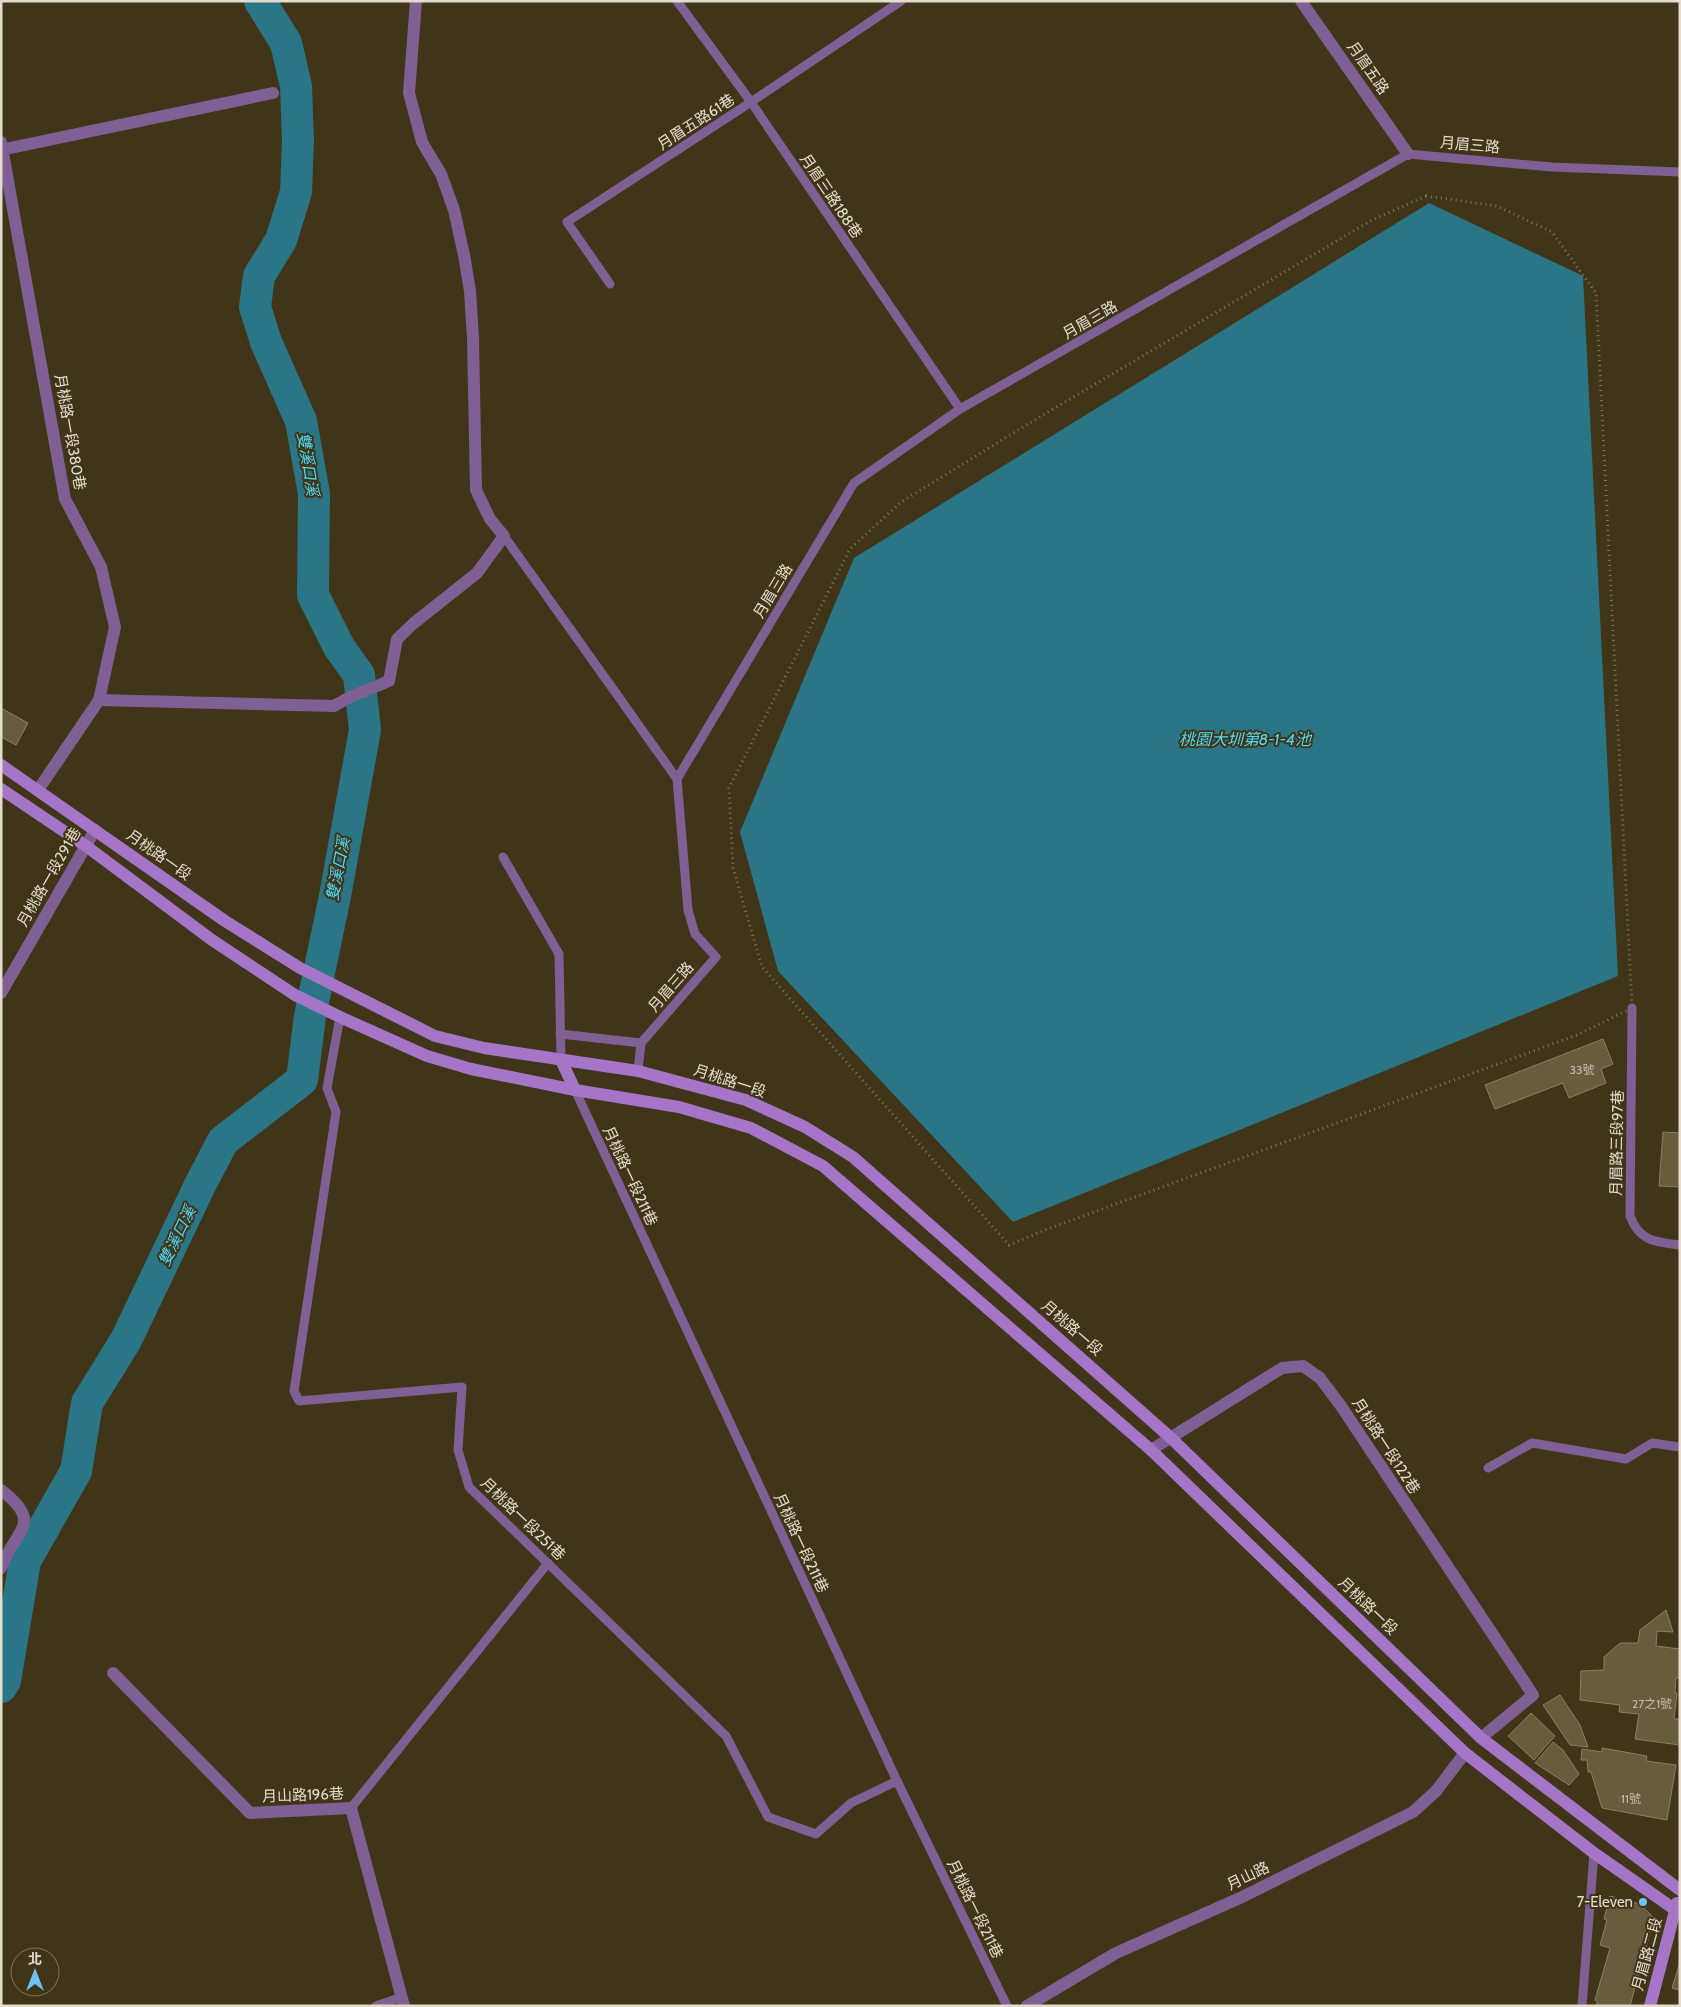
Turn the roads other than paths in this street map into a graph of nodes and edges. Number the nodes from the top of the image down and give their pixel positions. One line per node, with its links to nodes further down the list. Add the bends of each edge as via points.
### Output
1 (416, 1): 12 (street, via 409,92 422,142 441,174 454,210 464,255 472,319 476,490 490,519)
2 (677, 1): 6 (lane, 月眉三路188巷)
3 (902, 1): 6 (lane, 月眉五路61巷)
4 (1301, 1): 8 (street, 月眉五路)
5 (273, 93): 7 (street)
6 (751, 102): 10 (lane, 月眉五路61巷, via 567,222); 11 (lane, 月眉三路188巷)
7 (2, 147): 13 (street, 月桃路一段380巷, via 65,498 101,567 115,627)
8 (1408, 154): 9 (lane, 月眉三路); 11 (lane, 月眉三路)
9 (1680, 172)
10 (610, 284)
11 (960, 409): 15 (lane, 月眉三路, via 854,483)
12 (504, 536): 13 (street, via 477,572 397,639 389,680 334,706); 15 (lane)
13 (99, 700): 17 (street, 月桃路一段380巷)
14 (1, 765): 17 (street, 月桃路一段)
15 (677, 779): 25 (lane, 月眉三路, via 688,910 695,934 716,957)
16 (1, 789): 19 (street)
17 (38, 790): 18 (street, 月桃路一段)
18 (95, 830): 19 (street, 月桃路一段291巷); 26 (street, 月桃路一段, via 225,921 300,968 435,1036 484,1048)
19 (86, 846): 21 (street, 月桃路一段291巷); 23 (street, via 212,940 295,995)
20 (503, 857): 24 (lane, via 559,954)
21 (1, 993)
22 (1632, 1008): 29 (lane, 月眉路三段97巷, via 1630,1216 1635,1229 1646,1238)
23 (335, 1015): 28 (street, via 426,1056 470,1069); 35 (lane, 月桃路一段251巷, via 327,1088 336,1112 294,1391 299,1401 462,1387 458,1450 469,1487)
24 (560, 1034): 25 (lane); 26 (lane)
25 (641, 1043): 27 (lane)
26 (561, 1060): 27 (street, 月桃路一段); 28 (street)
27 (638, 1071): 30 (street, 月桃路一段, via 746,1100 805,1127 853,1157)
28 (575, 1090): 32 (street, via 680,1107 752,1128 823,1166); 40 (lane, 月桃路一段211巷)
29 (1680, 1245)
30 (1171, 1438): 32 (street, 月桃路一段122巷); 38 (street, 月桃路一段); 38 (street, 月桃路一段122巷, via 1282,1368 1303,1366 1320,1378 1534,1695)
31 (1680, 1447): 33 (lane, via 1652,1443 1626,1459 1532,1442)
32 (1150, 1450): 39 (street)
33 (1488, 1468)
34 (1, 1490): 36 (street, via 17,1502 24,1515 24,1525 6,1553)
35 (548, 1563): 40 (lane, 月桃路一段251巷, via 726,1736 768,1818 816,1834 851,1803); 41 (lane)
36 (1, 1568)
37 (113, 1673): 41 (street, 月山路196巷, via 250,1813)
38 (1481, 1738): 39 (street); 43 (street, 月桃路一段)
39 (1465, 1753): 42 (street); 48 (street, 月山路, via 1436,1791 1413,1812 1240,1898 1116,1953)
40 (897, 1781): 47 (lane, 月桃路一段211巷)
41 (350, 1808): 45 (street, 月山路196巷)
42 (1594, 1853): 44 (street); 49 (lane)
43 (1679, 1888): 44 (street, 月眉路二段)
44 (1678, 1912): 50 (street, 月眉路二段)
45 (403, 2001): 46 (lane)
46 (376, 2006)
47 (1007, 2006)
48 (1027, 2006)
49 (1582, 2006)
50 (1650, 2006)

